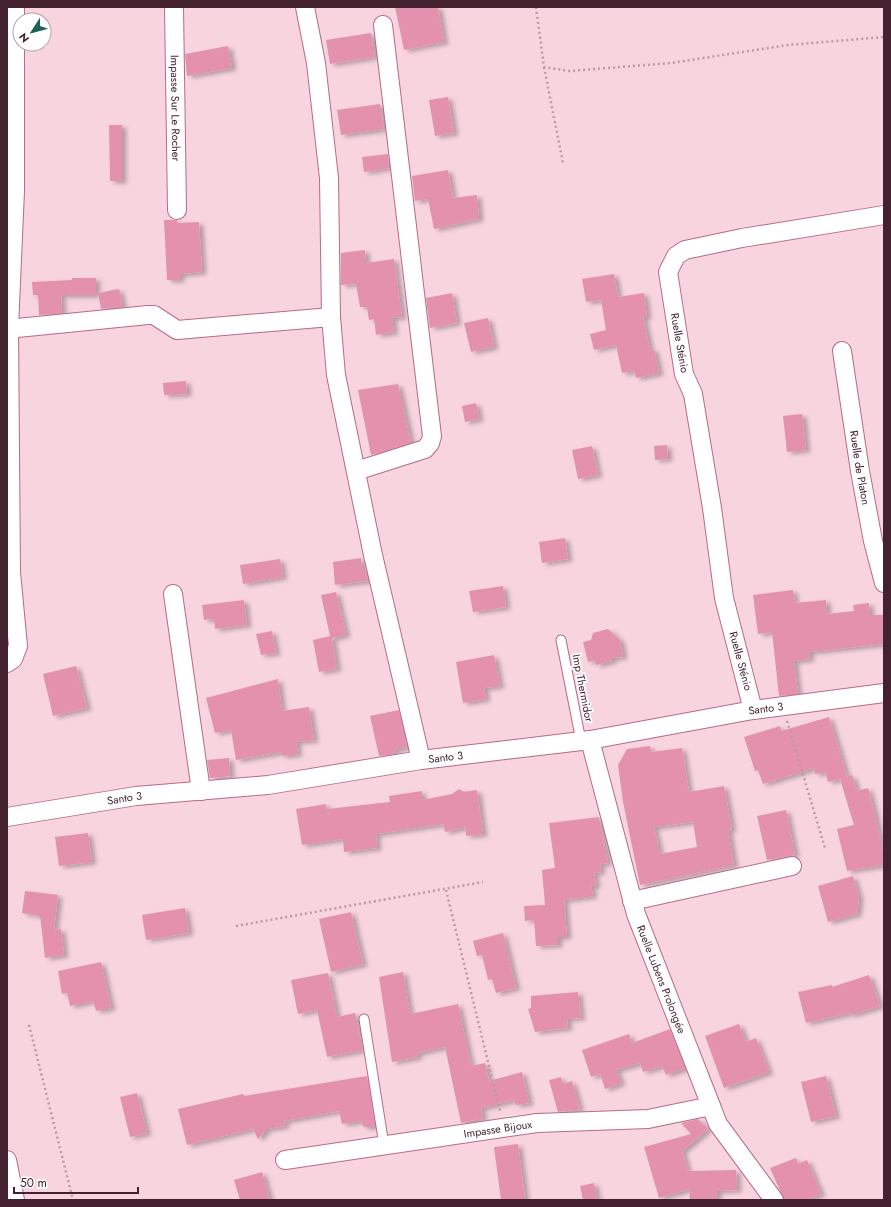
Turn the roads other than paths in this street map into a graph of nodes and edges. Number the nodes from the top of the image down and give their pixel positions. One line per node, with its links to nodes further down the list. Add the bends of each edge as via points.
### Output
1 (15, 7): 5 (street)
2 (174, 7): 7 (street, Impasse Sur Le Rocher)
3 (305, 7): 9 (street, via 316,64 329,178)
4 (382, 25): 12 (street, via 432,436 425,448)
5 (11, 101): 6 (street)
6 (11, 192): 10 (street)
7 (177, 210)
8 (884, 215): 18 (street, Ruelle Sténio, via 685,250 676,256 668,272 684,374 693,394 724,598)
9 (331, 317): 10 (street, via 178,330 154,315 148,315); 12 (street, via 336,375)
10 (8, 329): 16 (street, via 11,572 18,646 13,659)
11 (842, 351): 13 (street, Ruelle de Platon, via 873,541)
12 (356, 471): 20 (street, via 372,555)
13 (884, 583)
14 (173, 594): 21 (street)
15 (561, 640): 19 (lane, Imp Thermidor)
16 (7, 663)
17 (884, 693): 18 (street, Santo 3)
18 (754, 710): 19 (street, Santo 3)
19 (586, 740): 20 (street, Santo 3); 24 (street, Ruelle Lubens Prolongée)
20 (421, 760): 21 (street, Santo 3, via 268,785)
21 (200, 790): 22 (street, Santo 3, via 136,796)
22 (7, 817)
23 (792, 866): 24 (street)
24 (632, 901): 26 (street, Ruelle Lubens Prolongée)
25 (364, 1019): 27 (lane)
26 (711, 1106): 27 (street, Impasse Bijoux, via 648,1119 537,1123); 31 (street, Ruelle Lubens Prolongée, via 718,1124)
27 (384, 1145): 29 (street, Impasse Bijoux)
28 (7, 1160): 30 (street)
29 (285, 1160)
30 (15, 1200)
31 (774, 1200)

